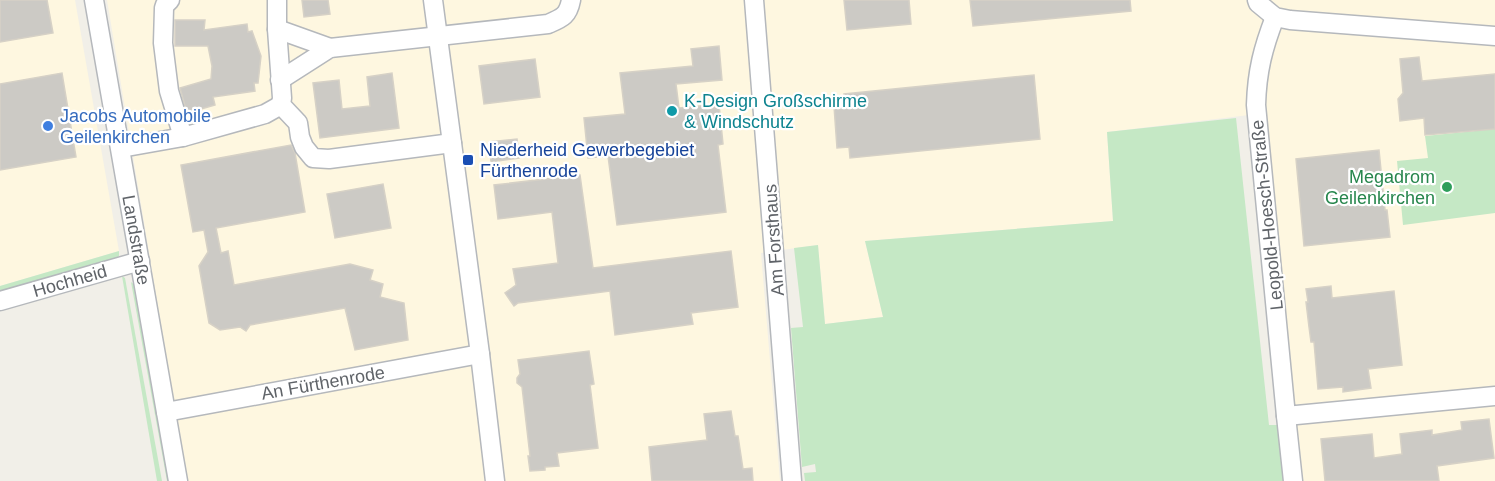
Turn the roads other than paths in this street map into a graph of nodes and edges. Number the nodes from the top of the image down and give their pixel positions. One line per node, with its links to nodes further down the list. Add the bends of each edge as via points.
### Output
1 (94, 0): 17 (street, Landstraße)
2 (170, 0): 15 (street, via 164,8 163,43 170,91)
3 (277, 0): 9 (street)
4 (433, 0): 10 (street)
5 (571, 0): 10 (street, via 567,14 548,24)
6 (754, 0): 26 (street, Am Forsthaus)
7 (1257, 0): 8 (street)
8 (1275, 16): 11 (street); 23 (street, Leopold-Hoesch-Straße, via 1264,45 1256,105)
9 (277, 29): 12 (street); 13 (street)
10 (437, 35): 12 (street); 16 (street)
11 (1495, 36)
12 (330, 48): 13 (street)
13 (280, 80): 14 (street)
14 (281, 105): 15 (street, via 265,114); 16 (street, via 298,123 304,147 313,158)
15 (183, 137): 17 (street)
16 (452, 143): 20 (street)
17 (121, 148): 18 (street, Landstraße)
18 (140, 261): 19 (street, Hochheid); 22 (street, Landstraße)
19 (0, 301)
20 (480, 354): 22 (street, An Fürthenrode); 25 (street)
21 (1495, 396): 23 (street)
22 (166, 412): 24 (street, Landstraße)
23 (1286, 416): 27 (street, Leopold-Hoesch-Straße)
24 (178, 481)
25 (495, 481)
26 (792, 481)
27 (1293, 481)

